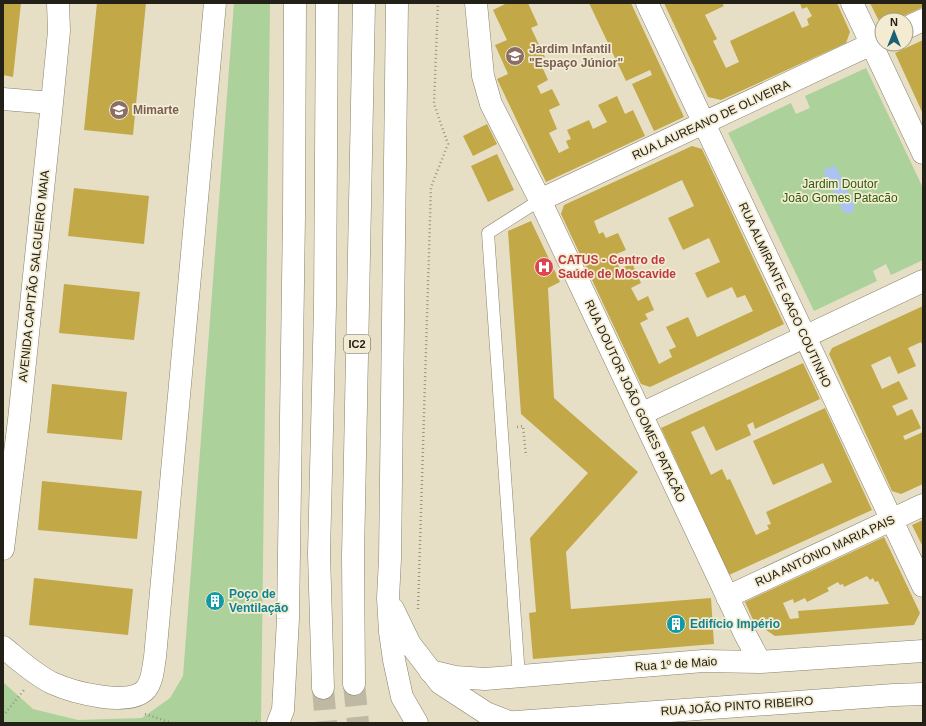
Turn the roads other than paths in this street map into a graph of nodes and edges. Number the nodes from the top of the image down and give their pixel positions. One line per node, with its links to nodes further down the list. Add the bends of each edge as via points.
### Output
1 (58, 3): 14 (main road, AVENIDA CAPITÃO SALGUEIRO MAIA, via 59,31)
2 (215, 3): 28 (main road, via 151,679 145,690 132,697 113,698 81,692 52,683 38,675)
3 (295, 3): 38 (main road, via 288,619 283,710)
4 (327, 3): 35 (main road, via 325,306 319,554)
5 (364, 3): 33 (main road, IC2, via 353,556)
6 (397, 3): 27 (main road)
7 (646, 3): 15 (main road, RUA ALMIRANTE GAGO COUTINHO)
8 (852, 3): 10 (main road)
9 (476, 4): 17 (main road, RUA DOUTOR JOÃO GOMES PATACÃO, via 487,94)
10 (874, 37)
11 (874, 43): 15 (main road, RUA LAUREANO DE OLIVEIRA)
12 (881, 52): 16 (main road)
13 (3, 99): 14 (main road)
14 (52, 103): 20 (main road, AVENIDA CAPITÃO SALGUEIRO MAIA)
15 (704, 123): 17 (main road, RUA LAUREANO DE OLIVEIRA); 19 (main road, RUA ALMIRANTE GAGO COUTINHO)
16 (923, 153)
17 (540, 200): 21 (main road, RUA DOUTOR JOÃO GOMES PATACÃO); 32 (lane, via 488,233)
18 (923, 281): 19 (main road)
19 (805, 337): 21 (main road); 23 (main road, RUA ALMIRANTE GAGO COUTINHO)
20 (11, 413): 24 (main road, AVENIDA CAPITÃO SALGUEIRO MAIA)
21 (641, 414): 26 (main road, RUA DOUTOR JOÃO GOMES PATACÃO)
22 (923, 505): 23 (main road, RUA ANTÓNIO MARIA PAIS)
23 (892, 520): 25 (main road, RUA ALMIRANTE GAGO COUTINHO); 26 (main road, RUA ANTÓNIO MARIA PAIS)
24 (3, 549)
25 (923, 586)
26 (727, 597): 30 (main road, RUA DOUTOR JOÃO GOMES PATACÃO)
27 (388, 598): 31 (main road, via 410,644); 39 (main road, via 390,632 402,697)
28 (3, 647)
29 (923, 651): 30 (main road, Rua 1º de Maio)
30 (760, 662): 32 (main road, Rua 1º de Maio, via 703,661)
31 (430, 670): 32 (main road, Rua 1º de Maio, via 455,677); 40 (main road, via 440,683)
32 (519, 677)
33 (354, 684)
34 (923, 687): 37 (main road)
35 (323, 688)
36 (923, 694): 37 (main road, RUA JOÃO PINTO RIBEIRO)
37 (894, 695): 40 (main road, RUA JOÃO PINTO RIBEIRO)
38 (278, 723)
39 (417, 723)
40 (506, 723)

